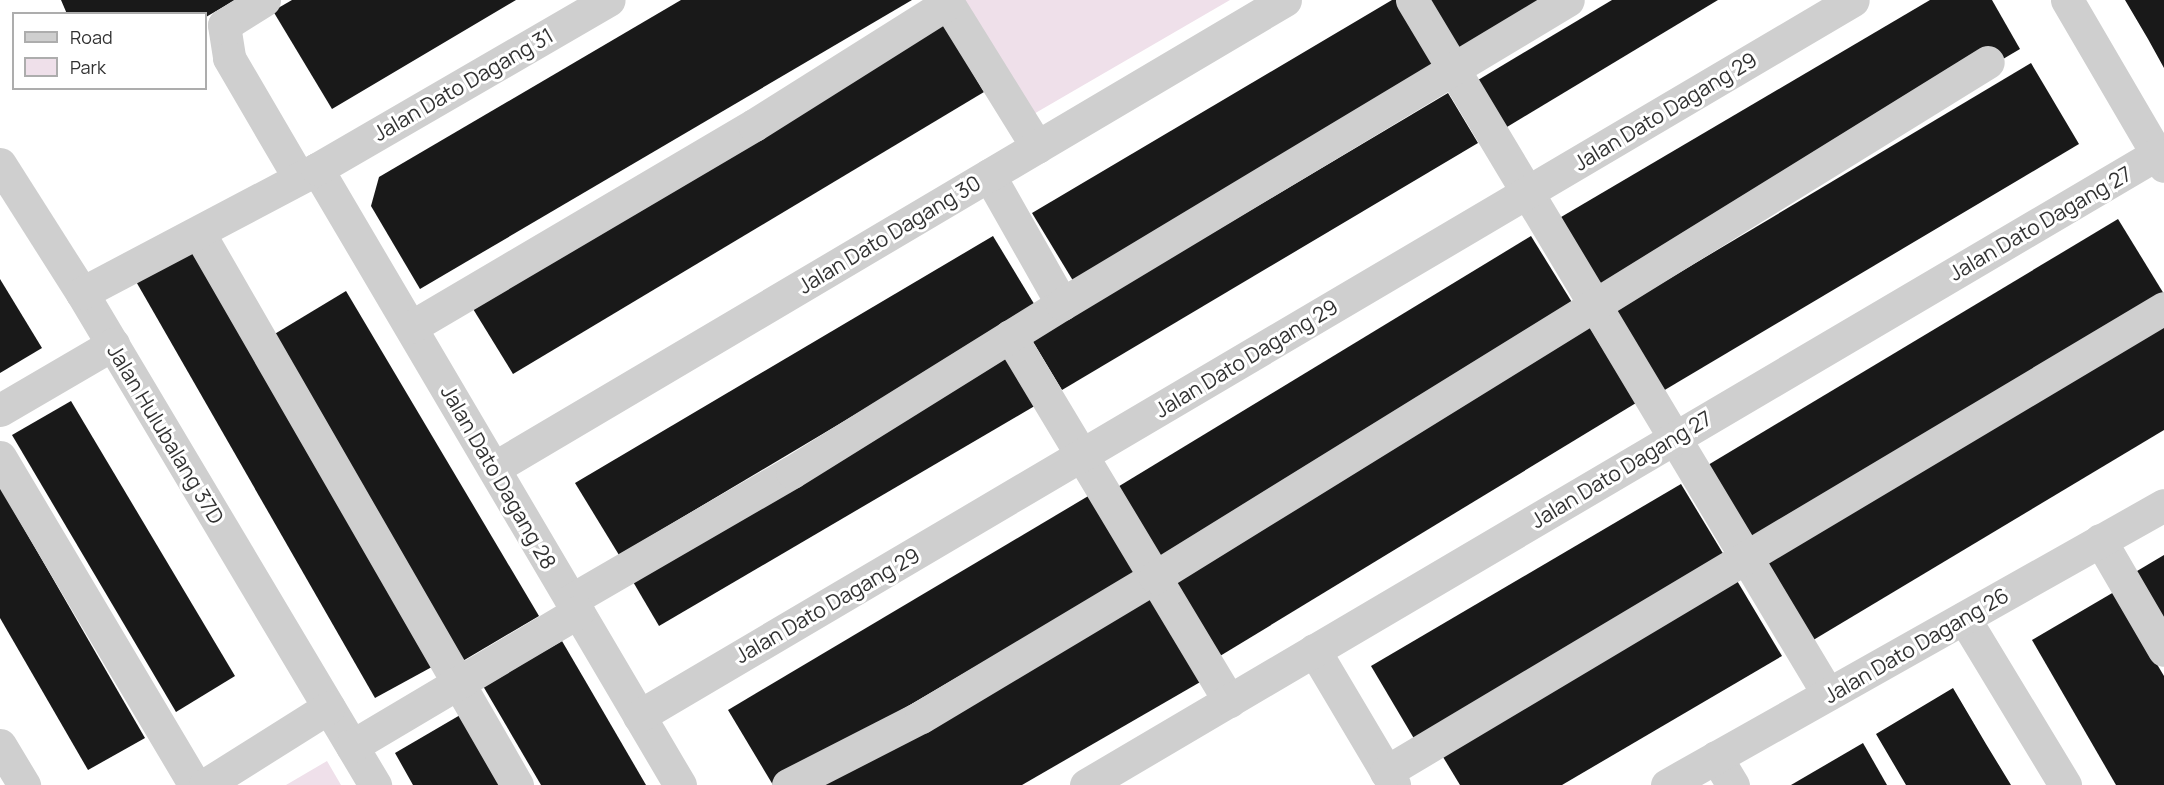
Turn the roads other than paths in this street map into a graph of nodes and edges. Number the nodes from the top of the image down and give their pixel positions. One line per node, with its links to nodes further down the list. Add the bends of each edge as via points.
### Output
1 (264, 0): 14 (street, Jalan Dato Dagang 28, via 224,25 229,58)
2 (609, 0): 14 (street, Jalan Dato Dagang 31)
3 (1285, 0): 12 (street, Jalan Dato Dagang 30)
4 (1412, 0): 10 (street)
5 (1568, 0): 10 (street)
6 (1853, 0): 16 (street, Jalan Dato Dagang 29)
7 (2067, 0): 11 (street)
8 (947, 2): 12 (street); 22 (street, via 754,125)
9 (1988, 62): 20 (street)
10 (1453, 68): 16 (street); 19 (street)
11 (2158, 146): 26 (street, Jalan Dato Dagang 27)
12 (1037, 147): 15 (street, Jalan Dato Dagang 30)
13 (0, 164): 18 (street, Jalan Hulubalang 37D)
14 (308, 174): 17 (street, Jalan Dato Dagang 31); 22 (street, Jalan Dato Dagang 28)
15 (989, 175): 19 (street); 29 (street, Jalan Dato Dagang 30)
16 (1527, 192): 20 (street); 27 (street, Jalan Dato Dagang 29)
17 (199, 233): 18 (street, Jalan Dato Dagang 31); 38 (street)
18 (82, 293): 24 (street, Jalan Hulubalang 37D)
19 (1062, 304): 23 (street)
20 (1596, 306): 26 (street); 33 (street)
21 (2164, 308): 32 (street)
22 (411, 327): 29 (street, Jalan Dato Dagang 28)
23 (1010, 336): 27 (street); 34 (street)
24 (113, 344): 25 (street); 41 (street, Jalan Hulubalang 37D)
25 (0, 410)
26 (1674, 438): 32 (street); 36 (street, Jalan Dato Dagang 27)
27 (1082, 455): 33 (street); 42 (street, Jalan Dato Dagang 29)
28 (0, 458): 48 (street)
29 (494, 468): 34 (street, Jalan Dato Dagang 28)
30 (2164, 505): 31 (street, Jalan Dato Dagang 26)
31 (2100, 540): 35 (street, Jalan Dato Dagang 26); 37 (street)
32 (1747, 559): 39 (street); 46 (street)
33 (1155, 577): 40 (street); 53 (street, via 921,717)
34 (574, 606): 38 (street); 42 (street, Jalan Dato Dagang 28)
35 (1964, 618): 39 (street, Jalan Dato Dagang 26); 57 (street)
36 (1314, 650): 40 (street, Jalan Dato Dagang 27); 46 (street)
37 (2164, 650)
38 (456, 684): 44 (street); 51 (street)
39 (1828, 694): 45 (street, Jalan Dato Dagang 26)
40 (1229, 700): 54 (street, Jalan Dato Dagang 27)
41 (329, 707): 44 (street, Jalan Hulubalang 37D); 49 (street)
42 (639, 716): 52 (street, Jalan Dato Dagang 28)
43 (0, 745): 47 (street)
44 (352, 746): 50 (street, Jalan Hulubalang 37D)
45 (1716, 757): 55 (street, Jalan Dato Dagang 26); 56 (street)
46 (1390, 778)
47 (24, 785)
48 (195, 785)
49 (205, 785)
50 (375, 785)
51 (517, 785)
52 (680, 785)
53 (788, 785)
54 (1086, 785)
55 (1667, 785)
56 (1733, 785)
57 (2065, 785)

